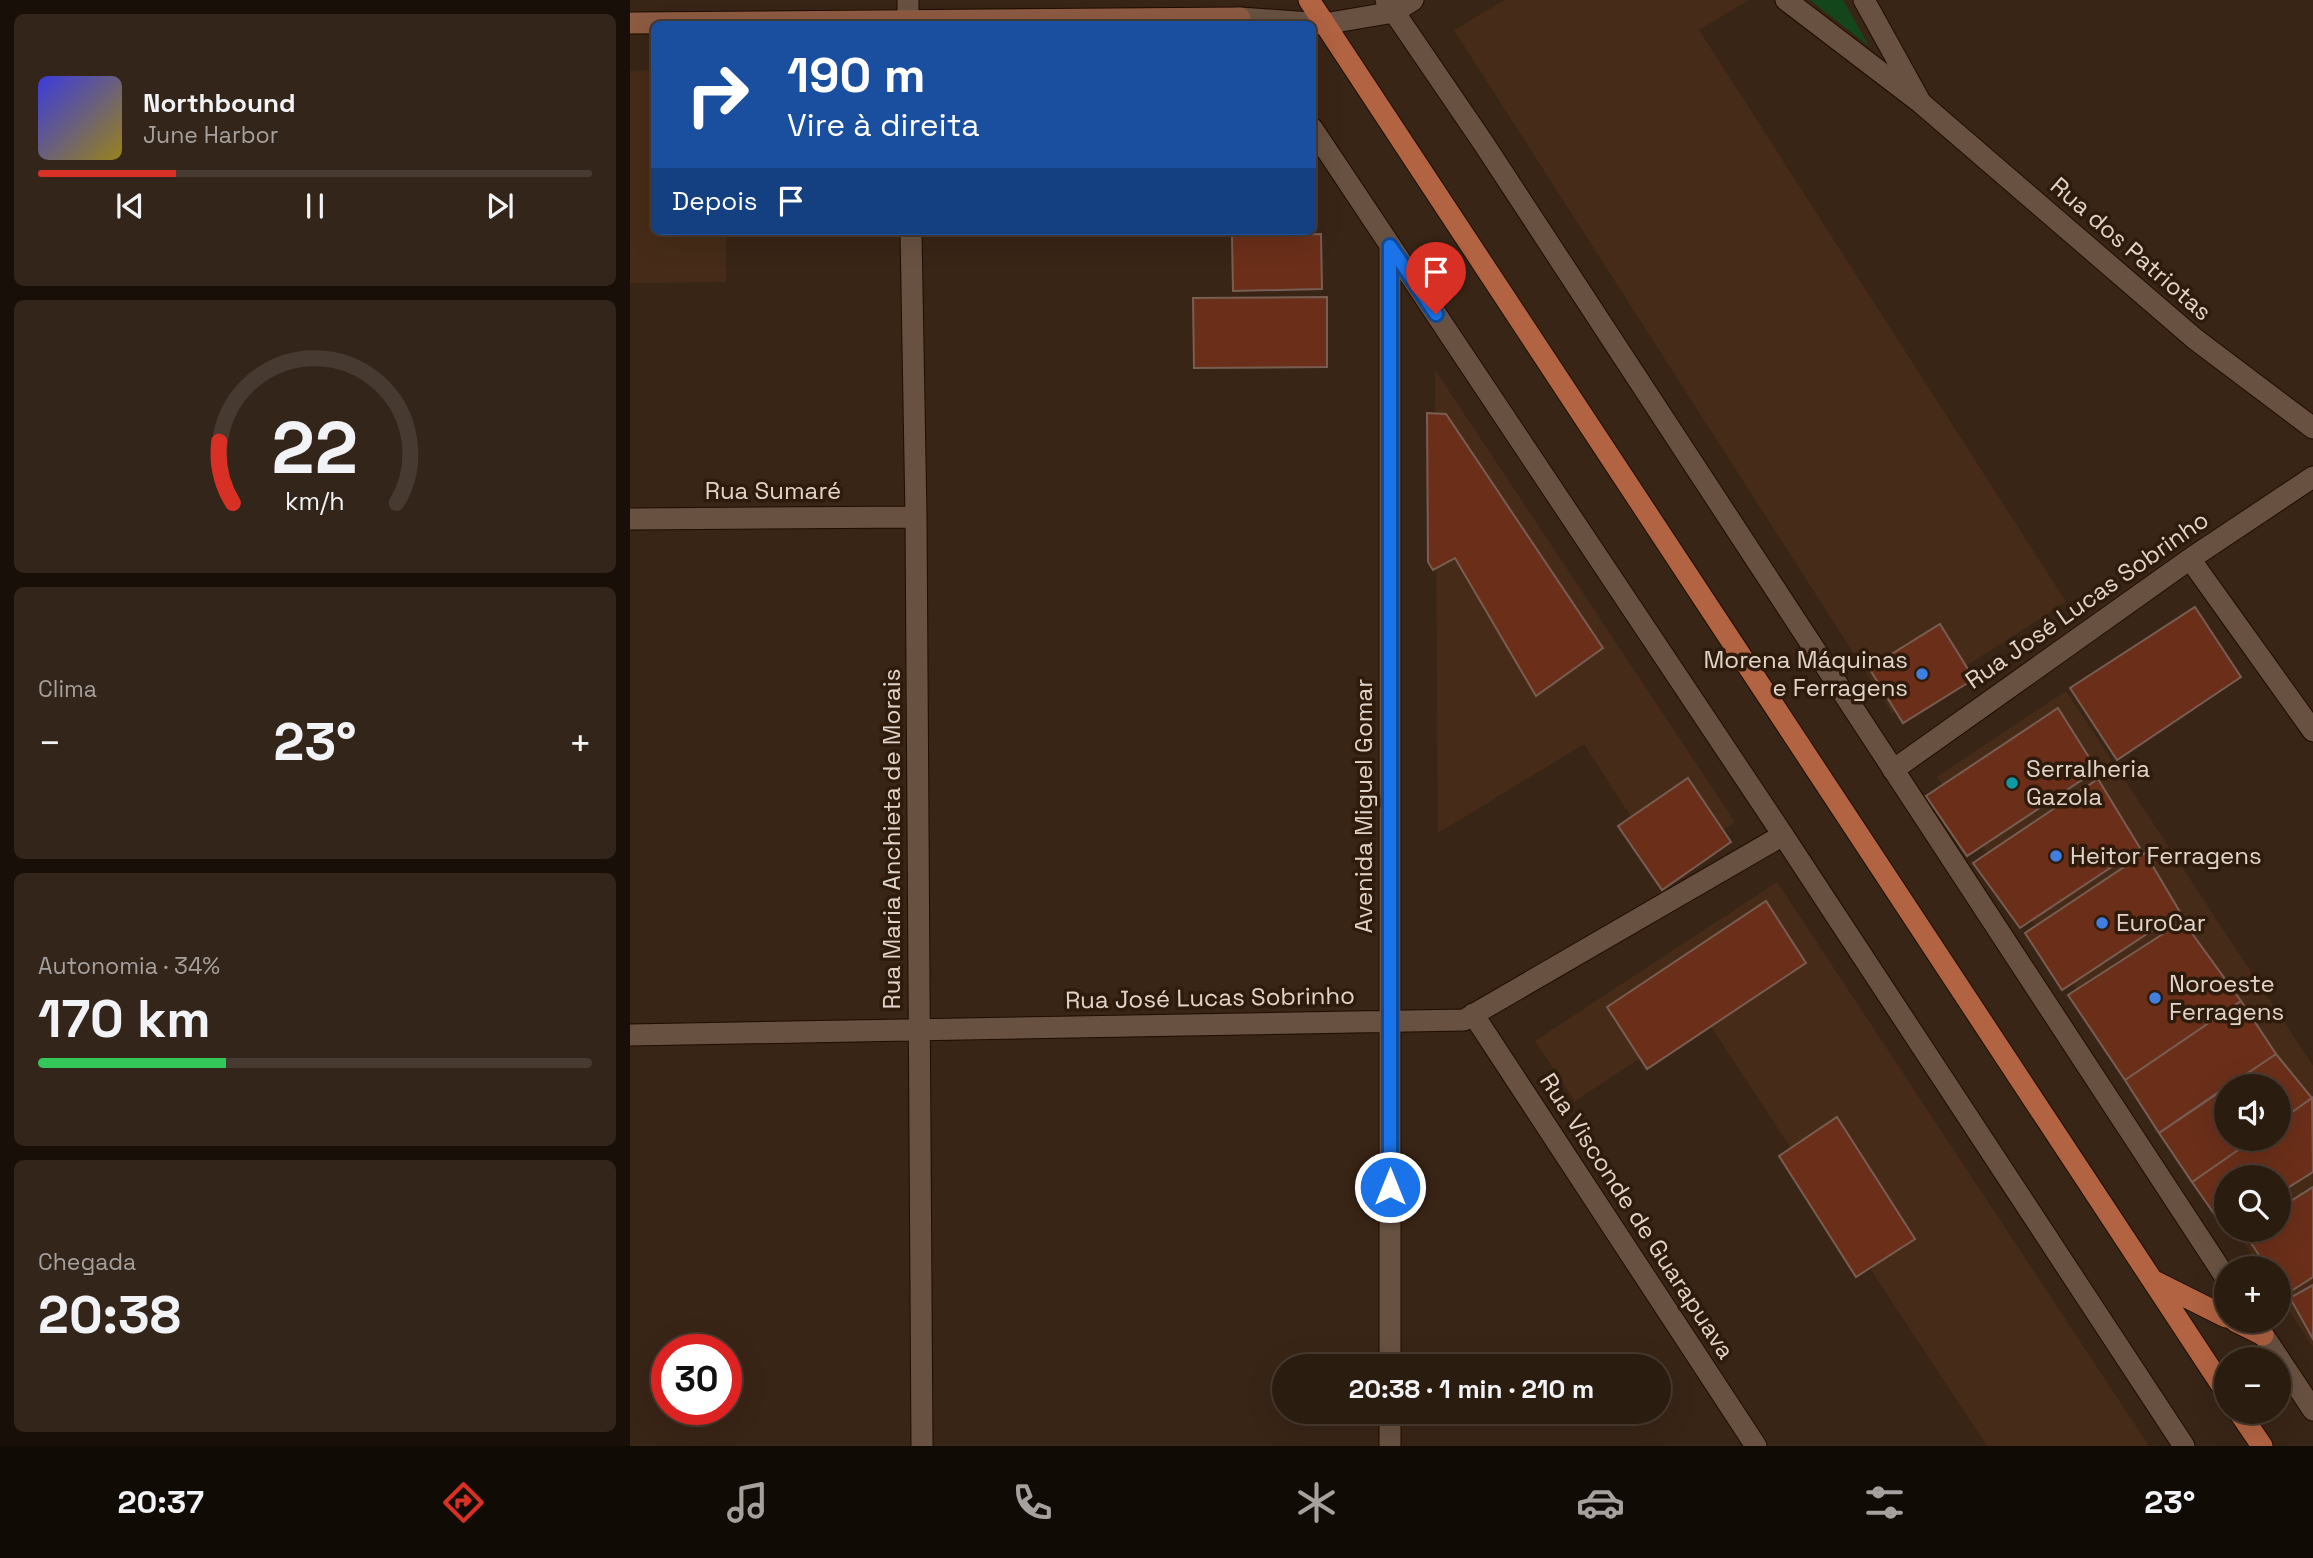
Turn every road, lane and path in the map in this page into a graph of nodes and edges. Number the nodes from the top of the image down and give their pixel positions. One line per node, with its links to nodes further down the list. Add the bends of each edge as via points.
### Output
1 (1308, 0): 13 (main road)
2 (1413, 0): 5 (street)
3 (1786, 0): 14 (street, Rua dos Patriotas)
4 (1864, 0): 14 (street)
5 (1390, 6): 13 (street); 24 (street)
6 (1238, 14): 7 (main road); 9 (street)
7 (908, 15): 8 (main road)
8 (700, 21)
9 (1298, 21)
10 (651, 22): 11 (main road)
11 (630, 23)
12 (1316, 23): 13 (street)
13 (1324, 24): 31 (main road)
14 (1921, 103): 18 (street, Rua dos Patriotas, via 2195,339)
15 (1316, 134): 17 (street)
16 (911, 235): 20 (street, Rua Maria Anchieta de Morais)
17 (1390, 246): 25 (street); 27 (street, Avenida Miguel Gomar)
18 (2313, 428)
19 (2313, 477): 22 (street, Rua José Lucas Sobrinho)
20 (916, 517): 21 (street, Rua Sumaré); 28 (street, Rua Maria Anchieta de Morais)
21 (630, 519)
22 (2190, 559): 23 (street); 24 (street, Rua José Lucas Sobrinho)
23 (2313, 731)
24 (1893, 770): 30 (street)
25 (1783, 835): 26 (street, Rua José Lucas Sobrinho); 42 (street)
26 (1473, 1014): 27 (street, Rua José Lucas Sobrinho, via 1464,1020); 41 (street, Rua Visconde de Guarapuava)
27 (1390, 1022): 28 (street, Rua José Lucas Sobrinho); 34 (street, Avenida Miguel Gomar)
28 (920, 1030): 29 (street, Rua José Lucas Sobrinho); 39 (street, Rua Maria Anchieta de Morais)
29 (630, 1035)
30 (2214, 1261)
31 (2153, 1281): 32 (main road); 35 (main road)
32 (2214, 1311)
33 (2261, 1333): 36 (street)
34 (1390, 1354)
35 (2214, 1374)
36 (2313, 1410)
37 (1390, 1424): 40 (street)
38 (2247, 1424): 43 (main road)
39 (922, 1446)
40 (1390, 1446)
41 (1756, 1446)
42 (2184, 1446)
43 (2262, 1446)

